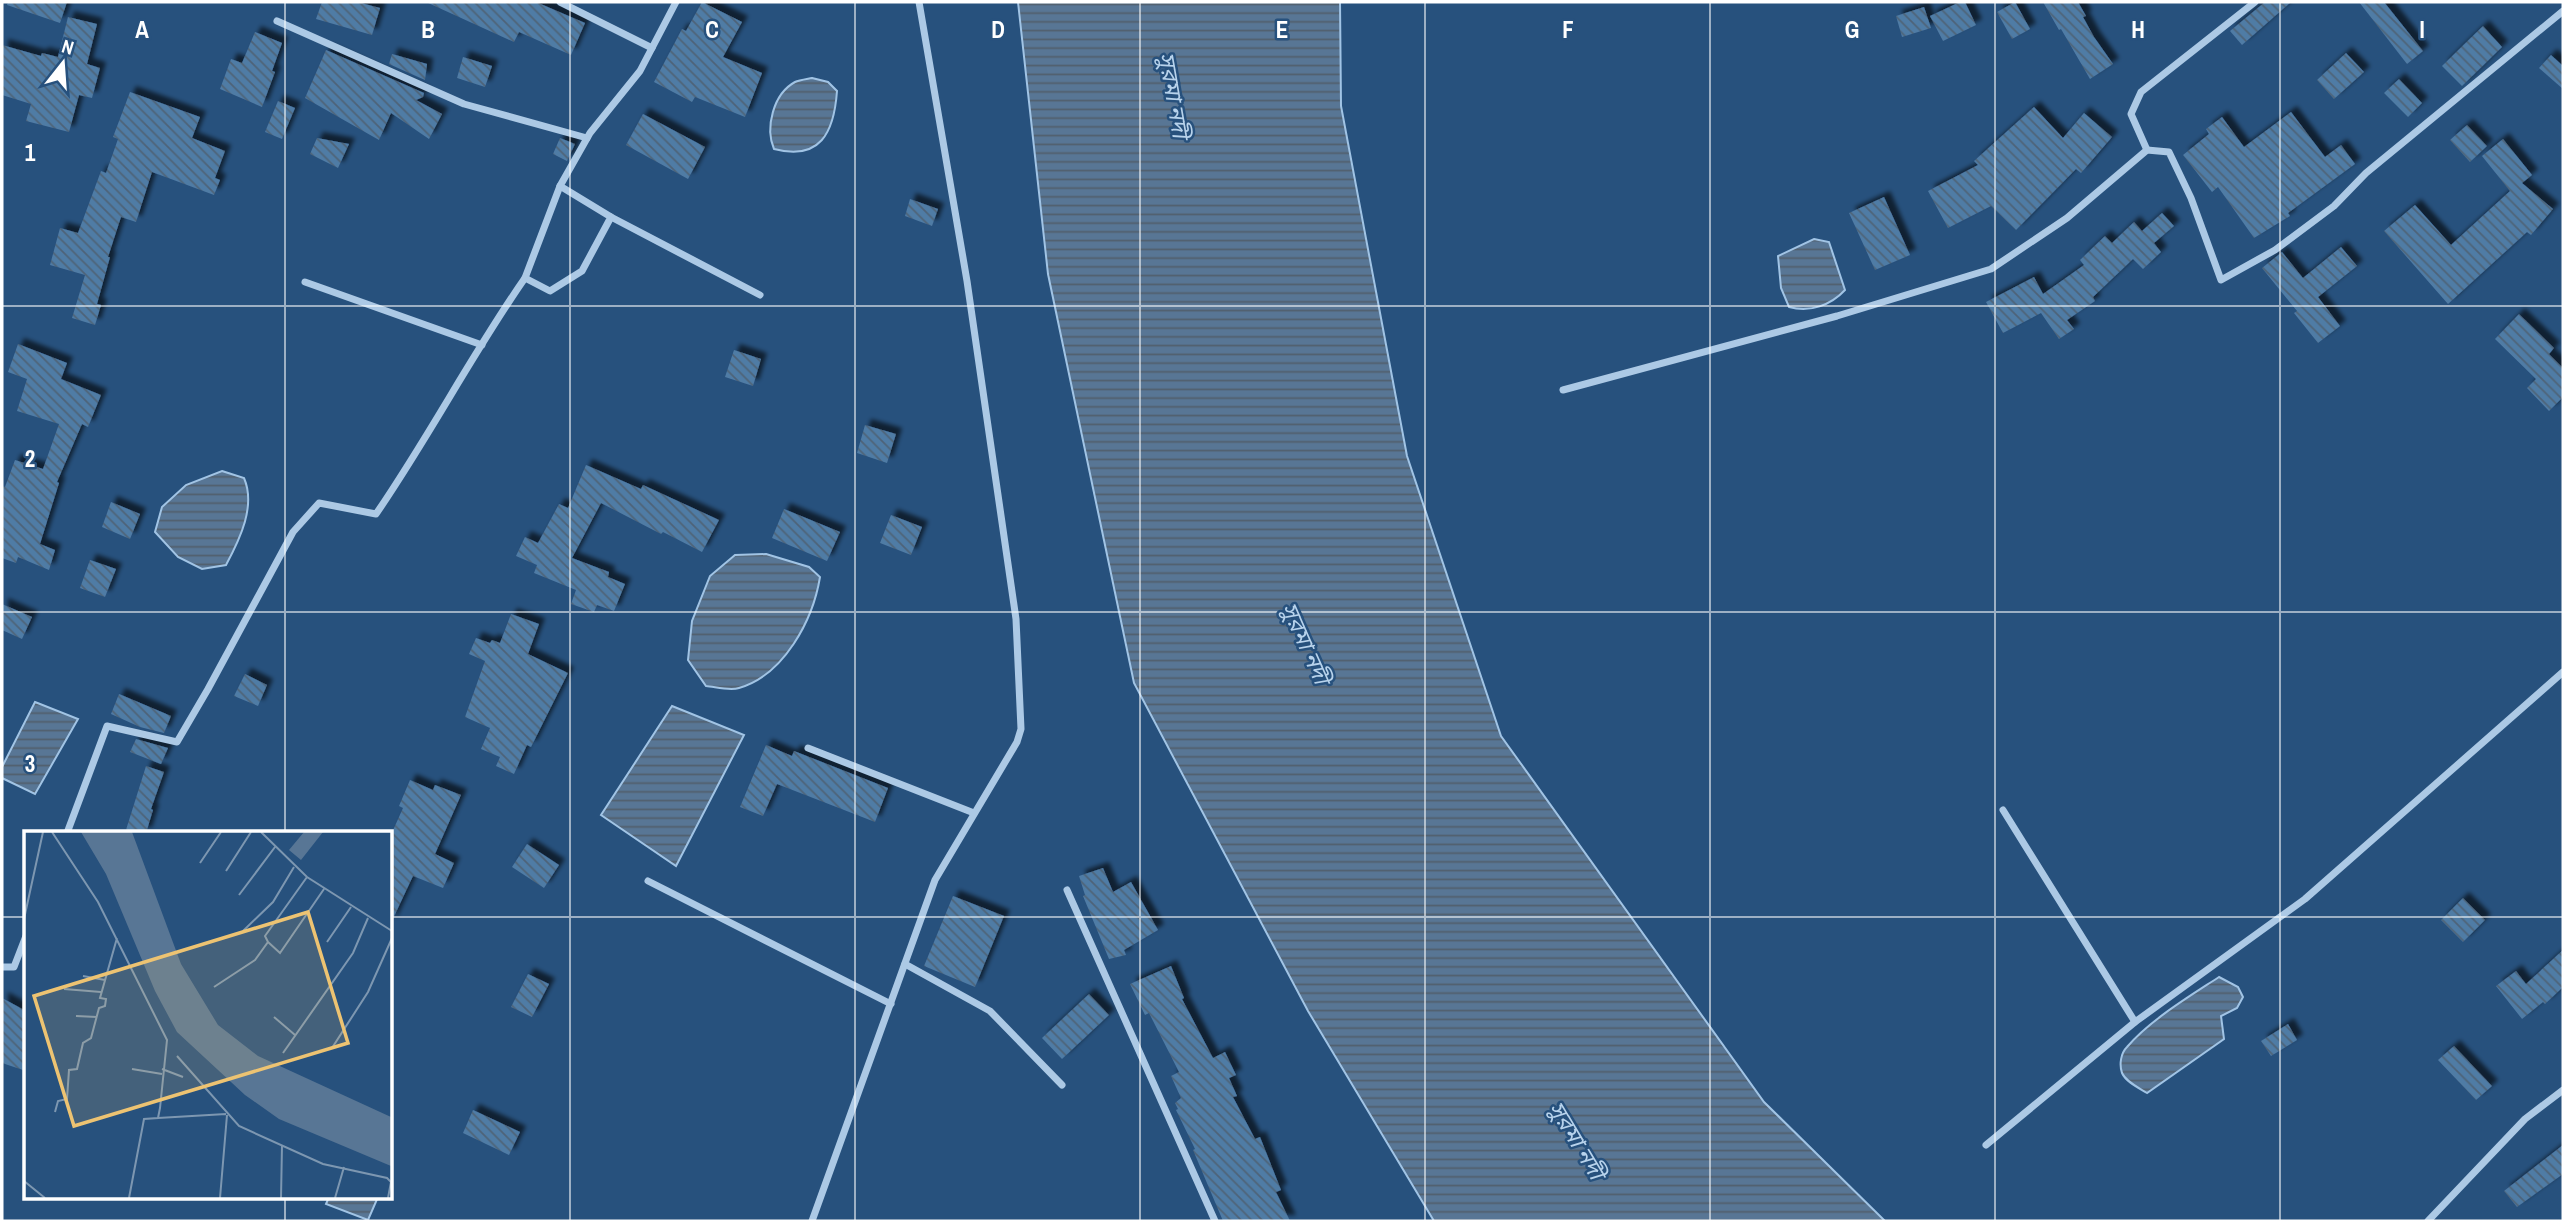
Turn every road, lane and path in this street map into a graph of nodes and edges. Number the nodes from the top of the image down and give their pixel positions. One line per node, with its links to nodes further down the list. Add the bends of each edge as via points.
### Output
1 (560, 2): 7 (street)
2 (676, 2): 7 (street)
3 (919, 2): 20 (street, via 967,281 1016,619 1021,729)
4 (2255, 2): 9 (street, via 2141,92 2131,114)
5 (2563, 11): 9 (street, via 2366,173 2334,206 2275,250 2221,280 2169,152)
6 (277, 21): 8 (street, via 464,104)
7 (652, 48): 8 (street, via 640,71)
8 (587, 138): 10 (street)
9 (2147, 150): 16 (street, via 2067,218 1991,269)
10 (560, 186): 11 (street); 12 (street)
11 (611, 217): 12 (street, via 582,271 550,290); 14 (street)
12 (525, 278): 15 (street)
13 (305, 282): 15 (street)
14 (760, 295)
15 (482, 345): 21 (street, via 376,514 319,503 293,532 177,742 107,726)
16 (1563, 390)
17 (2563, 673): 28 (street, via 2305,899)
18 (808, 748): 20 (street)
19 (2003, 810): 28 (street)
20 (974, 813): 25 (street, via 935,880)
21 (68, 831)
22 (648, 881): 27 (street)
23 (1067, 890): 33 (street)
24 (24, 941): 26 (street, via 14,967)
25 (905, 964): 27 (street); 29 (street, via 990,1012)
26 (2, 967)
27 (891, 1004): 32 (street)
28 (2135, 1022): 31 (street)
29 (1062, 1085)
30 (2563, 1090): 34 (street, via 2525,1119)
31 (1986, 1145)
32 (812, 1221)
33 (1214, 1221)
34 (2428, 1221)

